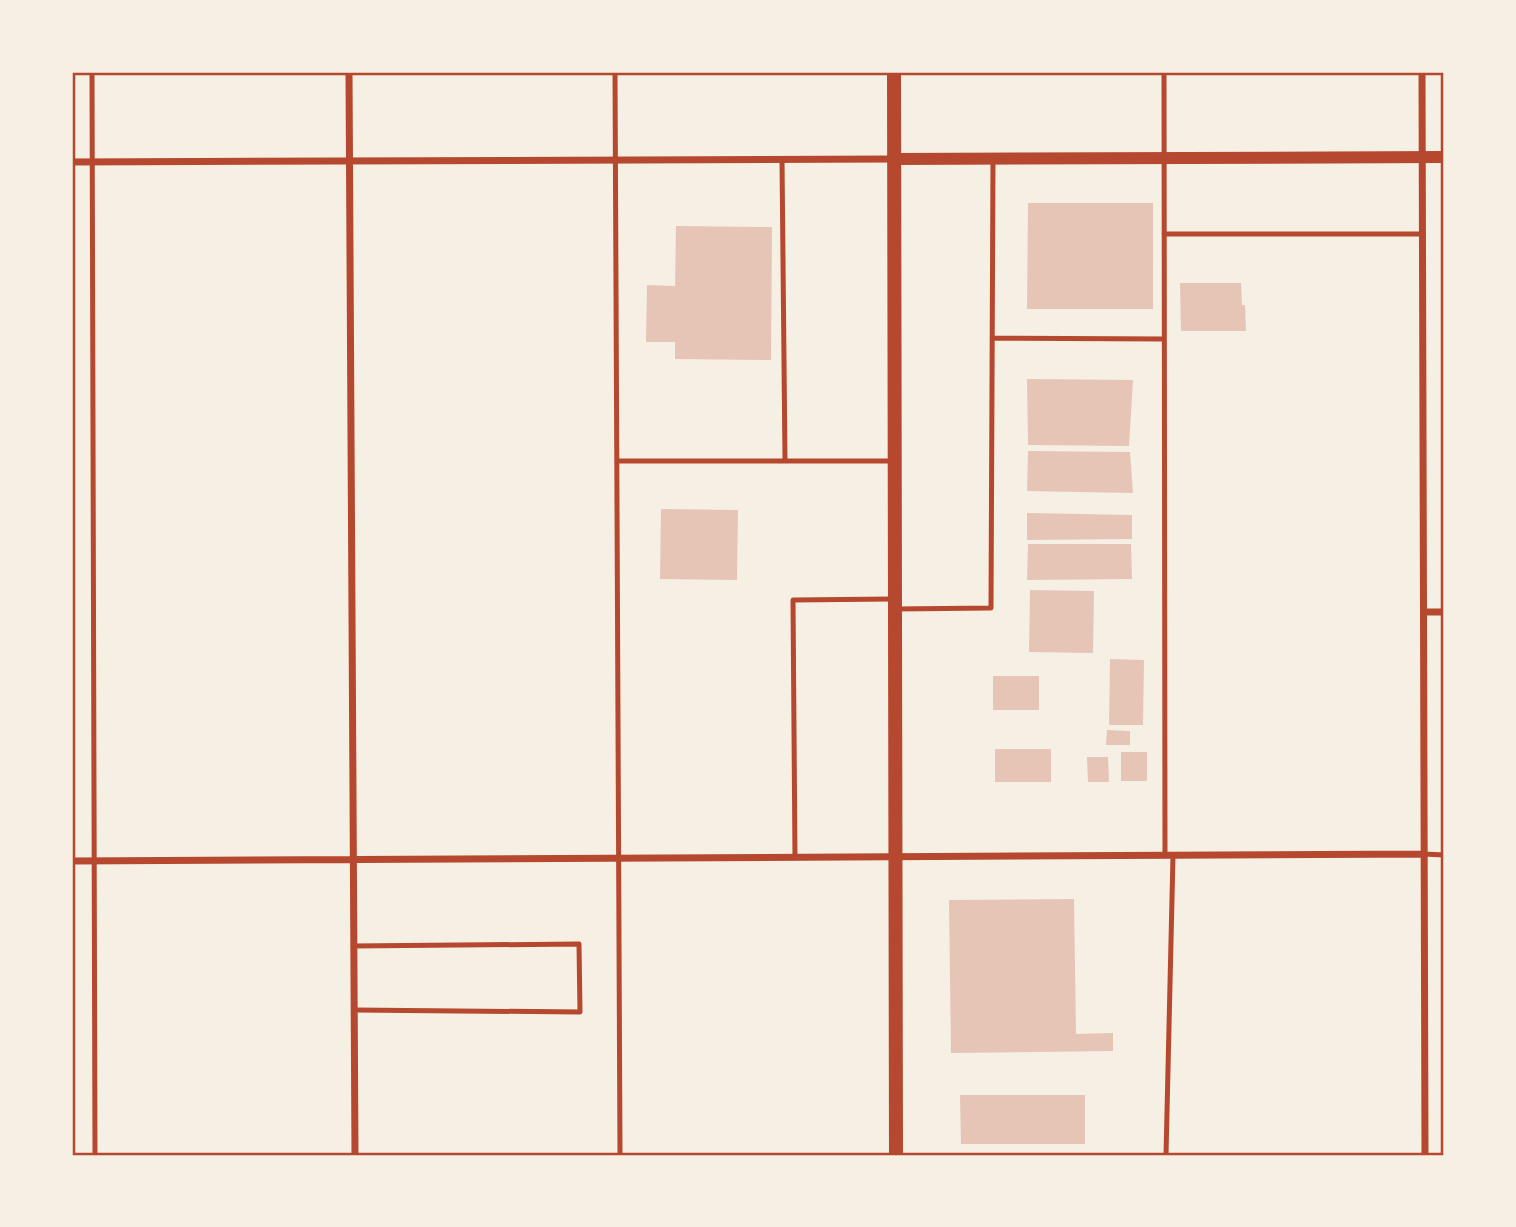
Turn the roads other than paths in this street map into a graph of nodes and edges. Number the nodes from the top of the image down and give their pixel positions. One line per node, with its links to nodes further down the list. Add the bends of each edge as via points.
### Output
1 (92, 72): 16 (lane)
2 (349, 72): 14 (street)
3 (615, 72): 13 (lane)
4 (894, 72): 11 (main road)
5 (1164, 72): 9 (lane)
6 (1422, 72): 7 (street)
7 (1422, 157): 8 (street); 9 (street); 18 (street)
8 (1444, 157)
9 (1164, 158): 12 (street); 17 (lane)
10 (782, 159): 11 (street); 13 (street); 22 (lane)
11 (895, 159): 12 (street); 23 (main road)
12 (993, 159): 19 (lane)
13 (615, 160): 14 (street); 21 (lane)
14 (350, 161): 16 (street); 33 (street)
15 (72, 162): 16 (street)
16 (92, 162): 35 (lane)
17 (1164, 234): 18 (lane); 20 (lane)
18 (1423, 234): 25 (street)
19 (992, 338): 20 (lane); 24 (lane, via 991,608)
20 (1164, 339): 29 (lane)
21 (617, 461): 22 (lane); 31 (lane)
22 (785, 461): 23 (lane)
23 (895, 461): 24 (main road)
24 (895, 604): 30 (main road); 32 (lane, via 793,600)
25 (1424, 612): 26 (street); 27 (street)
26 (1444, 612)
27 (1424, 854): 28 (lane); 29 (street); 43 (street)
28 (1444, 855)
29 (1168, 856): 30 (street); 42 (lane)
30 (896, 857): 32 (street); 41 (main road)
31 (619, 858): 32 (street); 33 (street); 40 (lane)
32 (795, 858)
33 (352, 860): 35 (street); 36 (street)
34 (72, 861): 35 (street)
35 (93, 861): 38 (lane)
36 (353, 946): 37 (street); 37 (lane, via 579,944 580,1012)
37 (354, 1010): 39 (street)
38 (95, 1155)
39 (355, 1155)
40 (620, 1155)
41 (896, 1155)
42 (1166, 1155)
43 (1425, 1155)

